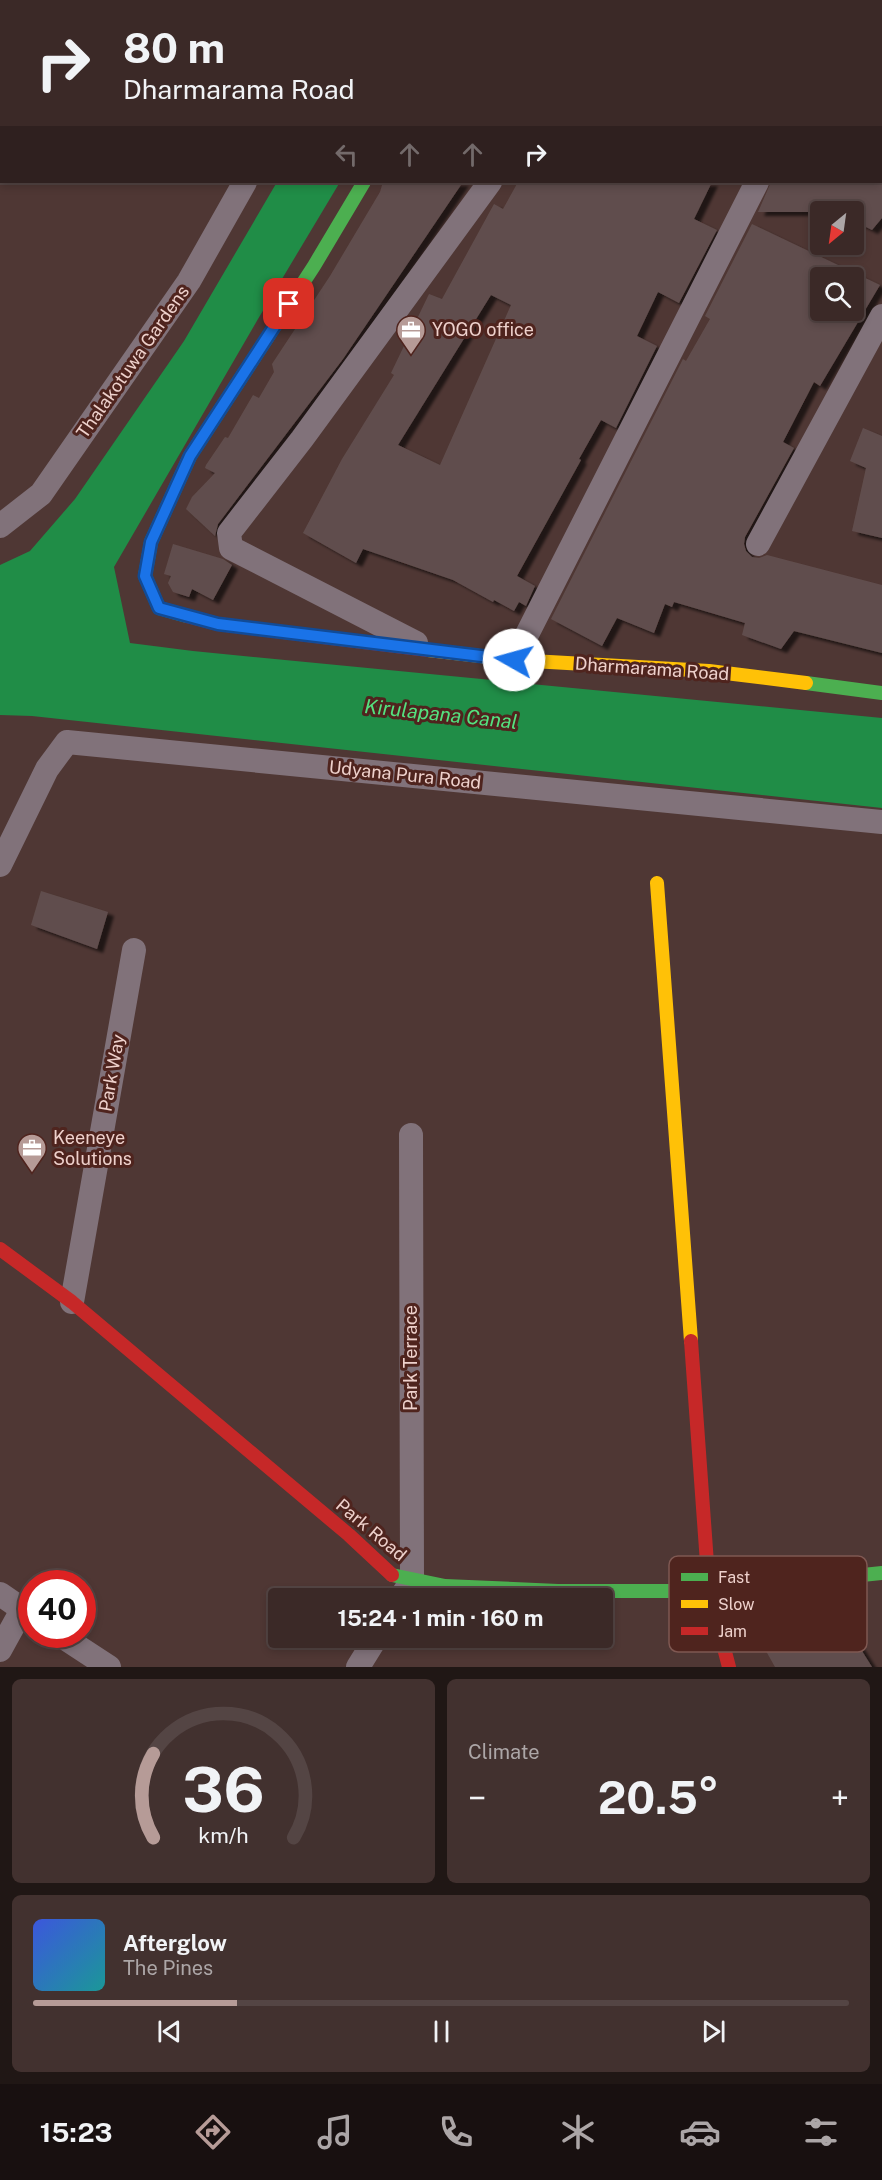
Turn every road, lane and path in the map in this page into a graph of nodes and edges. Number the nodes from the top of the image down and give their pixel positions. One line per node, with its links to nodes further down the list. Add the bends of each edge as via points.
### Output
1 (244, 183): 6 (street, Thalakotuwa Gardens, via 189,281 41,494)
2 (363, 183): 8 (street, Dharmarama Road, via 190,456 151,542 145,576 159,608 218,624)
3 (489, 183): 8 (street, via 303,439 229,533 231,548)
4 (756, 183): 9 (street)
5 (882, 316): 7 (street)
6 (0, 526)
7 (758, 544)
8 (429, 650): 9 (street, Dharmarama Road)
9 (514, 660): 10 (street, Dharmarama Road, via 709,671)
10 (882, 693)
11 (882, 822): 12 (street, Udyana Pura Road, via 67,742 47,769)
12 (0, 865)
13 (657, 883): 18 (street)
14 (134, 950): 17 (street, Park Way)
15 (411, 1135): 22 (street, Park Terrace)
16 (0, 1250): 17 (street, Park Road)
17 (72, 1302): 21 (street, Park Road, via 349,1535)
18 (706, 1556)
19 (882, 1573): 20 (street, Park Road)
20 (867, 1575)
21 (405, 1588)
22 (406, 1588)
23 (419, 1588): 24 (street, Park Road)
24 (490, 1588)
25 (613, 1591): 26 (street, Park Road)
26 (669, 1591)
27 (0, 1594): 28 (street)
28 (18, 1607)
29 (18, 1625): 32 (street)
30 (80, 1648): 34 (street)
31 (370, 1648): 35 (street)
32 (0, 1650)
33 (725, 1652): 36 (street)
34 (109, 1667)
35 (358, 1667)
36 (729, 1667)

